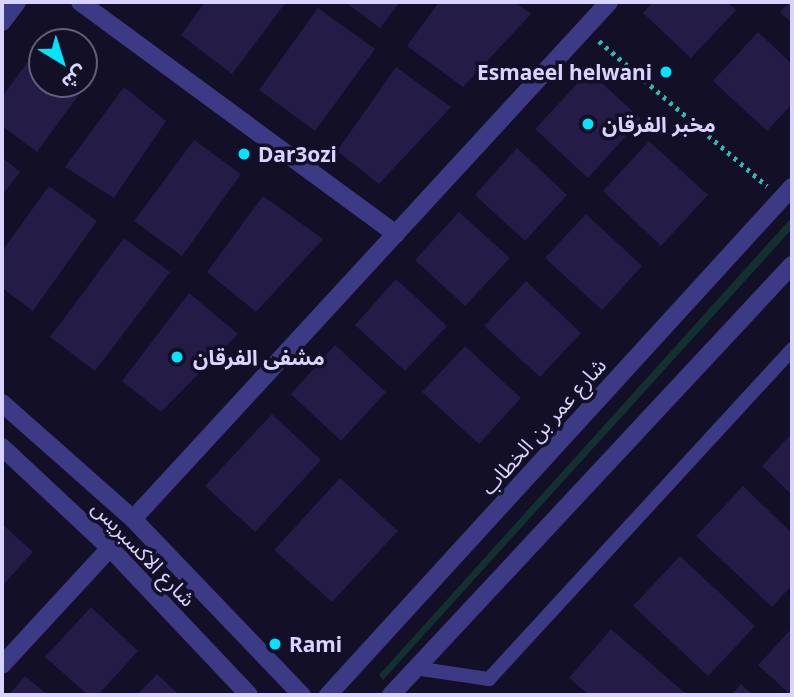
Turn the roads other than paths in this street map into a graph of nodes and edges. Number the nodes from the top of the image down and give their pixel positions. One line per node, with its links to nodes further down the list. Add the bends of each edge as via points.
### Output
1 (17, 2): 4 (street)
2 (80, 2): 6 (street)
3 (609, 2): 6 (street)
4 (2, 22)
5 (787, 192): 17 (street, شارع عمر بن الخطاب)
6 (396, 234): 11 (street)
7 (792, 265): 14 (street)
8 (792, 349): 14 (lane, via 489,679)
9 (2, 403): 11 (street)
10 (2, 447): 12 (street, شارع الاكسبريس)
11 (133, 519): 16 (street)
12 (110, 548): 13 (street); 15 (street, شارع الاكسبريس)
13 (2, 665)
14 (415, 668): 18 (street)
15 (248, 695)
16 (302, 695)
17 (328, 695)
18 (391, 695)

